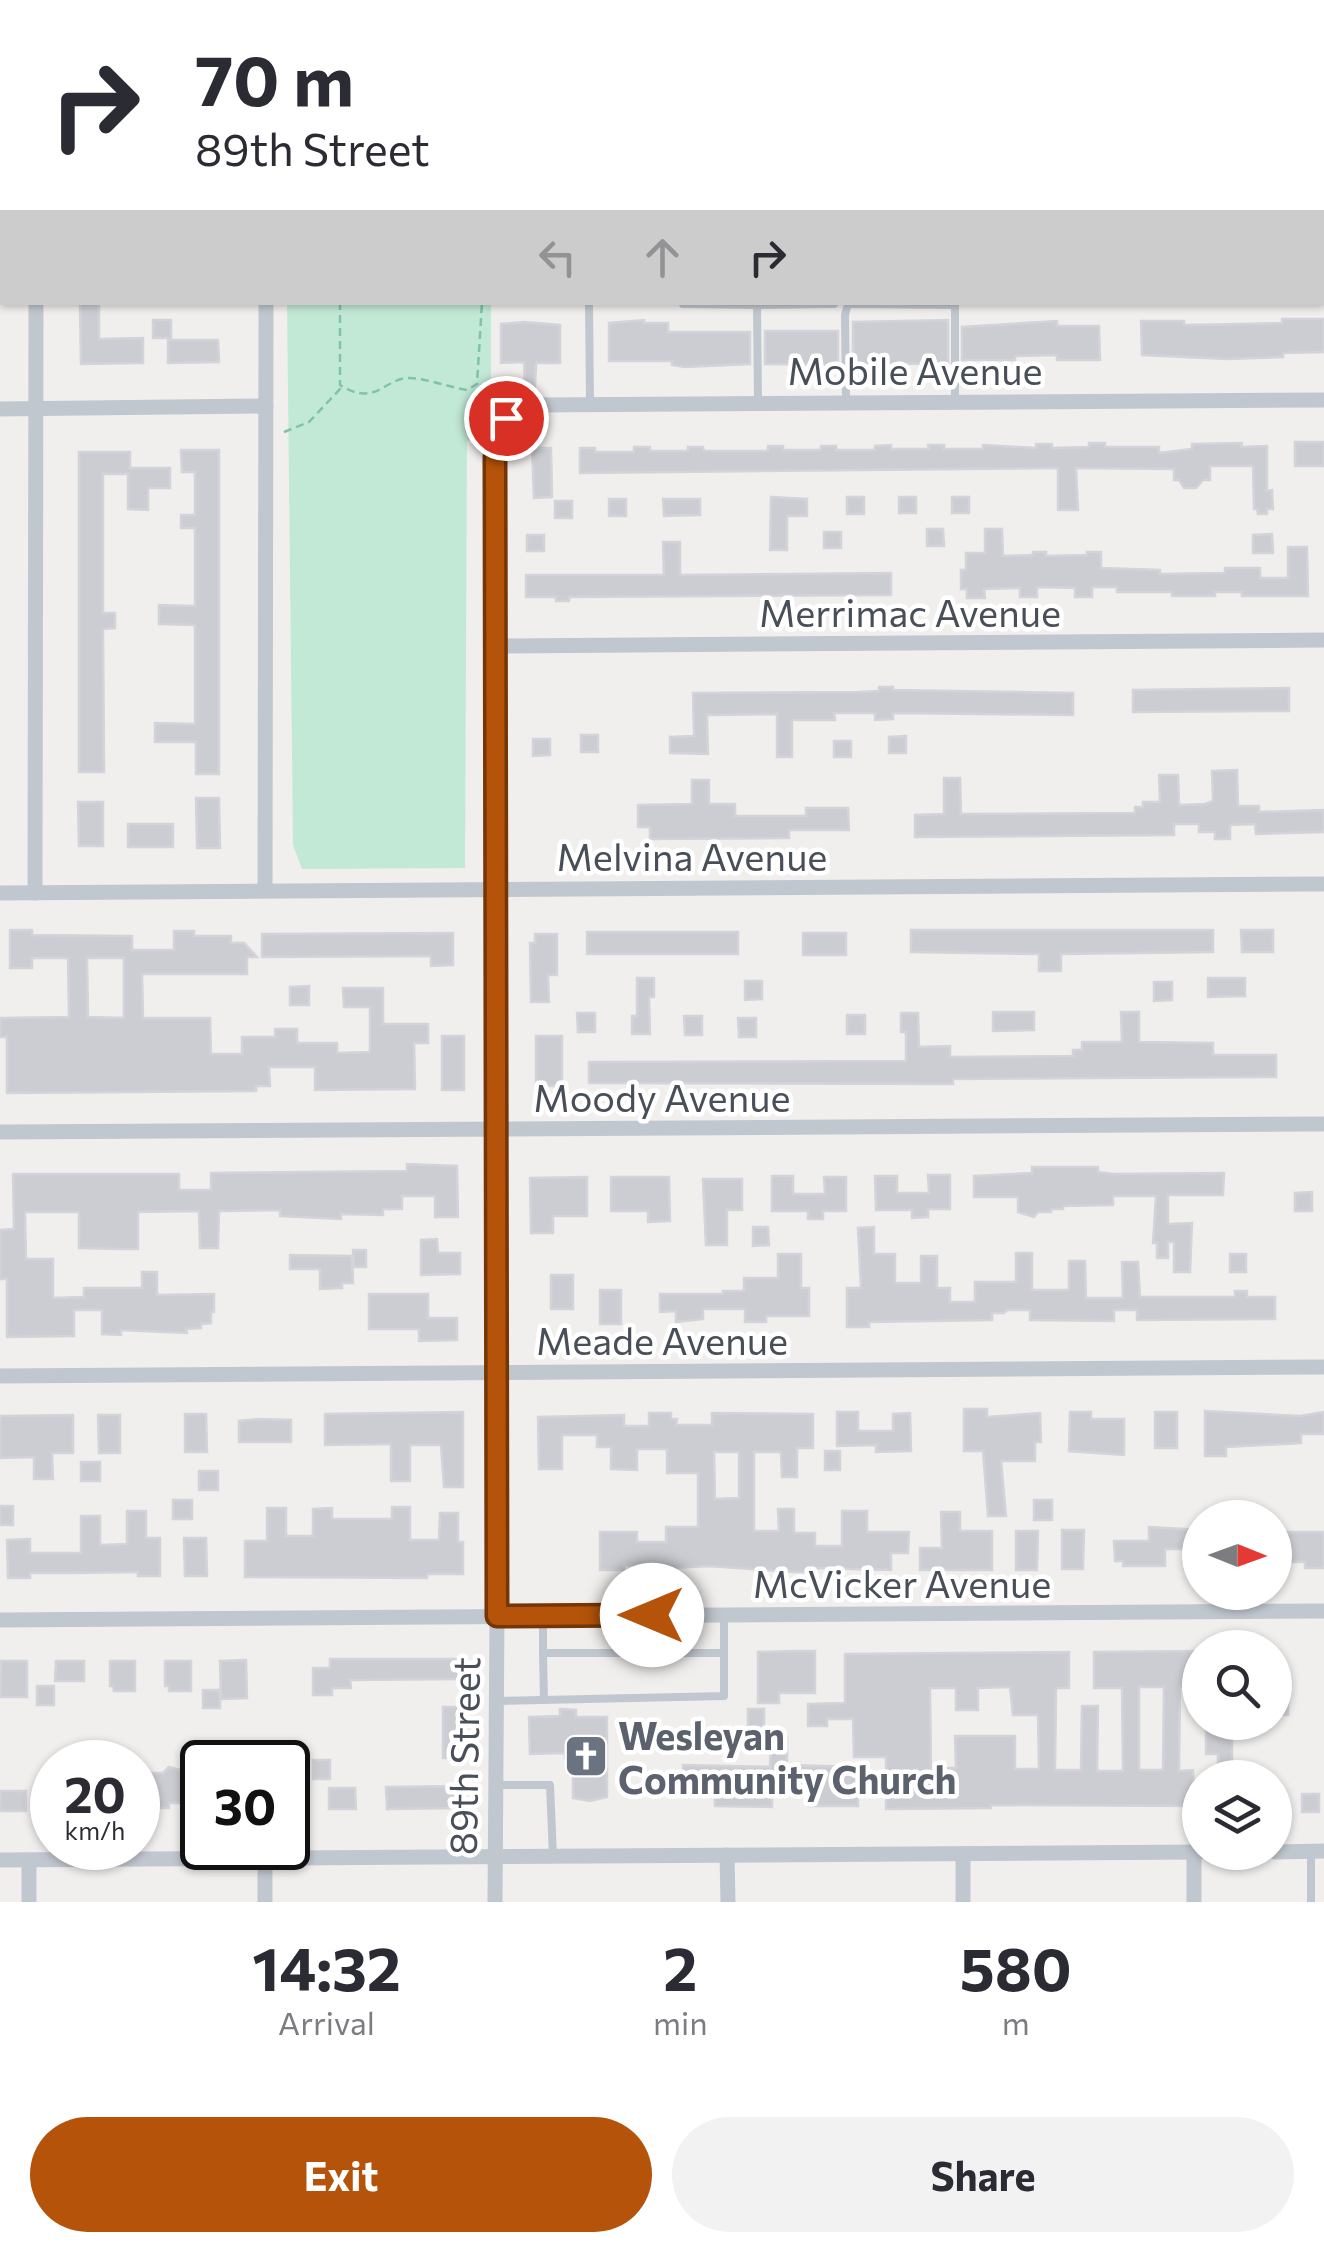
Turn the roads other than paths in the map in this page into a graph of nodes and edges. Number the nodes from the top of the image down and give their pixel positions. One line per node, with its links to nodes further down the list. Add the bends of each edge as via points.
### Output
1 (568, 0): 2 (lane)
2 (590, 0)
3 (36, 305): 16 (street)
4 (266, 305): 14 (street)
5 (590, 305): 13 (lane)
6 (757, 305): 12 (lane)
7 (848, 305): 11 (lane)
8 (955, 305): 10 (lane)
9 (1324, 400): 10 (street, Mobile Avenue)
10 (956, 401): 11 (street, Mobile Avenue)
11 (846, 402): 12 (street, Mobile Avenue)
12 (758, 403): 13 (street, Mobile Avenue)
13 (590, 404): 17 (street, Mobile Avenue, via 529,406)
14 (266, 406): 16 (street); 22 (street)
15 (0, 408): 16 (street)
16 (35, 408): 24 (street)
17 (509, 415): 19 (street, 89th Street, via 496,442)
18 (1324, 640): 19 (street, Merrimac Avenue)
19 (496, 646): 21 (street, 89th Street)
20 (1324, 884): 21 (street, Melvina Avenue)
21 (495, 889): 22 (street, Melvina Avenue); 26 (street, 89th Street)
22 (266, 890): 24 (street, Melvina Avenue)
23 (0, 893): 24 (street, Melvina Avenue)
24 (35, 893)
25 (1324, 1124): 26 (street, Moody Avenue)
26 (497, 1129): 27 (street, Moody Avenue); 29 (street, 89th Street)
27 (0, 1132)
28 (1324, 1368): 29 (street, Meade Avenue)
29 (496, 1372): 30 (street, Meade Avenue); 34 (street, 89th Street)
30 (0, 1376)
31 (1324, 1611): 33 (street, McVicker Avenue)
32 (543, 1615): 33 (street, McVicker Avenue); 34 (street, McVicker Avenue); 37 (lane)
33 (724, 1615): 36 (lane)
34 (497, 1616): 35 (street, McVicker Avenue); 39 (street, 89th Street)
35 (0, 1620)
36 (724, 1653): 37 (lane); 38 (lane, via 724,1696)
37 (543, 1654): 38 (lane)
38 (544, 1700): 39 (lane)
39 (496, 1701): 40 (street, 89th Street)
40 (496, 1785): 45 (lane, via 550,1786); 47 (street, 89th Street)
41 (1317, 1851): 43 (street); 59 (lane)
42 (1182, 1852): 44 (street)
43 (1292, 1852)
44 (962, 1854): 46 (street); 57 (street)
45 (552, 1856): 46 (street); 47 (street)
46 (728, 1856): 56 (street)
47 (495, 1857): 48 (street); 55 (street, 89th Street)
48 (310, 1858)
49 (0, 1860): 50 (street)
50 (30, 1860): 53 (street)
51 (264, 1870): 54 (street)
52 (1196, 1870): 58 (street)
53 (29, 1902)
54 (265, 1902)
55 (495, 1902)
56 (728, 1902)
57 (963, 1902)
58 (1194, 1902)
59 (1311, 1902)

